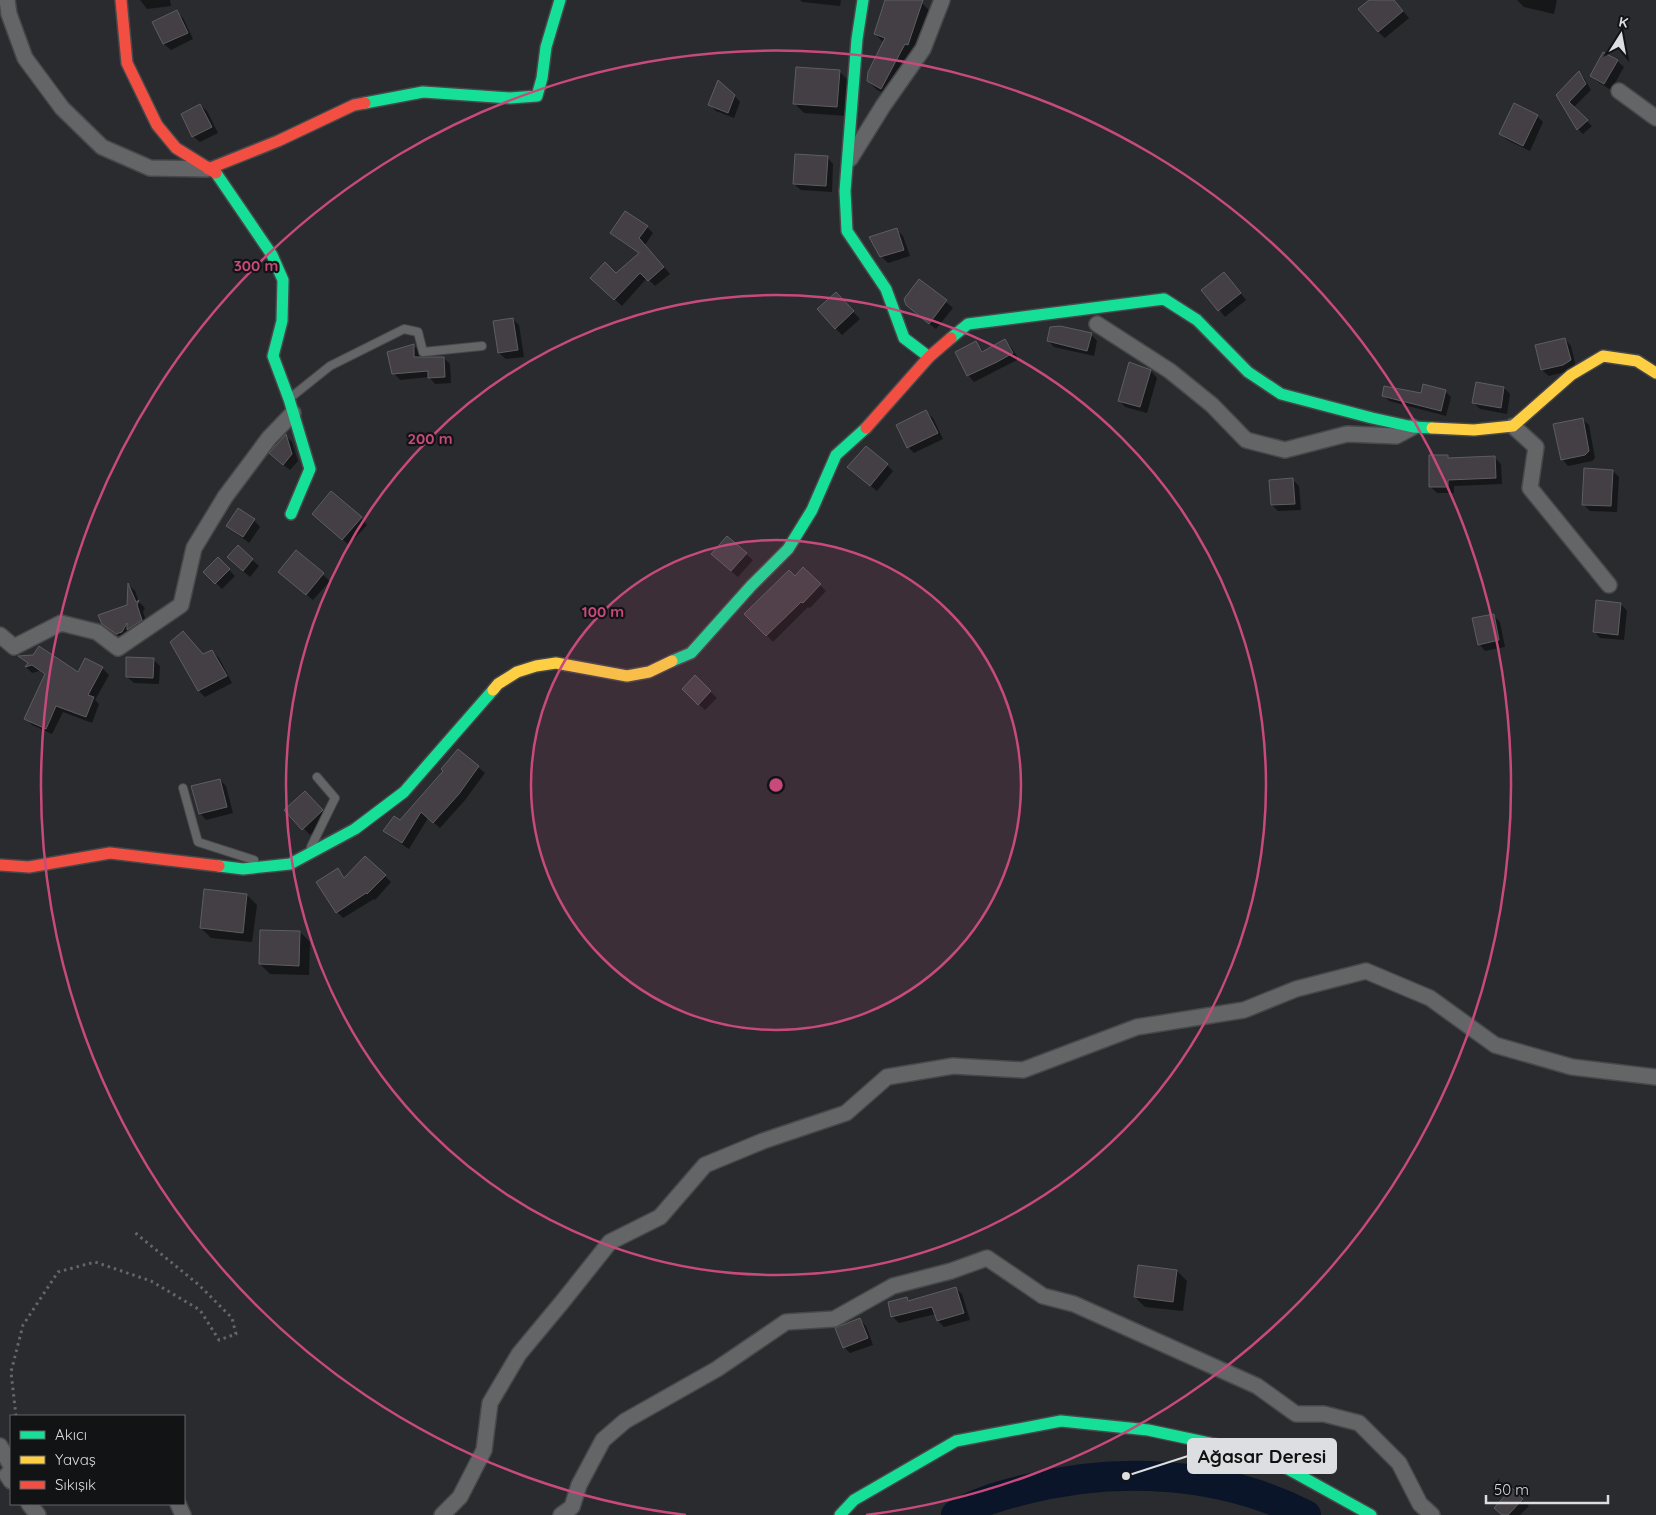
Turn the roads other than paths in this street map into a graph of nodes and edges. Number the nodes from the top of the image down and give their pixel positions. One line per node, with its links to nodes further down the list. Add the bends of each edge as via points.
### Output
1 (7, 0): 9 (street, via 25,58 62,108 102,147 150,168)
2 (122, 0): 9 (street, via 126,63 157,125 176,148)
3 (560, 0): 9 (street, via 546,47 537,96 510,98 423,92 354,105)
4 (863, 0): 8 (street)
5 (942, 0): 8 (street, via 924,49 883,106)
6 (1619, 92): 7 (street)
7 (1656, 118)
8 (847, 165): 12 (street, via 847,231 886,289 904,338)
9 (208, 169): 14 (street, via 217,174 272,255 283,280 282,321 274,356)
10 (1097, 324): 16 (street, via 1177,377 1212,405 1246,440 1286,450 1347,434 1396,436)
11 (482, 346): 14 (lane, via 423,352 418,332 404,329 330,366)
12 (929, 357): 16 (street, via 968,324 1164,299 1197,320 1248,372 1281,394); 22 (street, via 868,426 836,456 812,510 788,549 691,653 650,672 627,676 556,663 517,672 498,684 404,792 355,829)
13 (1656, 373): 15 (street, via 1637,361 1602,356 1571,375)
14 (291, 406): 17 (street, via 310,469); 19 (street, via 225,498 194,548 181,605 118,648 97,632 61,623 14,647)
15 (1513, 426): 16 (street, via 1474,430); 18 (street, via 1536,447 1530,488)
16 (1412, 427)
17 (292, 514)
18 (1609, 585)
19 (0, 635)
20 (317, 777): 22 (lane, via 335,798)
21 (183, 788): 24 (lane, via 198,842)
22 (307, 855): 24 (street, via 290,864)
23 (0, 865): 24 (street, via 29,867 110,853 243,869)
24 (271, 866)
25 (1656, 1077): 30 (street, via 1572,1067 1494,1046 1430,998 1366,971 1296,989 1244,1010 1137,1028 1023,1070 953,1066 887,1077 846,1113 763,1141 704,1166 660,1217 610,1242 519,1354 490,1403 484,1450 460,1497)
26 (0, 1446): 27 (street)
27 (10, 1464)
28 (30, 1505): 29 (street)
29 (38, 1515)
30 (442, 1515)
31 (561, 1515): 34 (street, via 572,1507 579,1485 603,1440 625,1420 717,1369 786,1322 834,1319 893,1286 987,1258 1042,1296 1074,1304 1257,1386 1296,1414 1324,1414 1358,1423 1399,1463 1420,1504)
32 (840, 1515): 33 (street, via 854,1500 956,1441 1061,1421 1148,1430 1261,1454)
33 (1371, 1515)
34 (1432, 1515)

